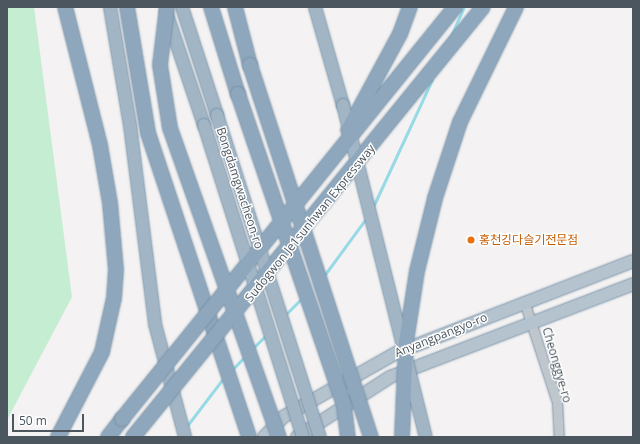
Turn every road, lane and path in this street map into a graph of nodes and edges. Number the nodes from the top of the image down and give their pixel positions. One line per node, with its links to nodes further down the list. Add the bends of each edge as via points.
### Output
1 (65, 7): 18 (highway, via 100,145 110,203 116,270 112,310 102,352)
2 (110, 7): 21 (highway, via 130,126 155,324)
3 (127, 7): 22 (highway, bridge, via 148,133)
4 (166, 7): 24 (highway, bridge, via 160,65 170,128); 26 (highway, Bongdamgwacheon-ro, bridge)
5 (182, 7): 27 (highway, Bongdamgwacheon-ro, bridge)
6 (211, 7): 28 (highway, bridge, via 344,406)
7 (235, 7): 29 (highway, bridge, via 250,65)
8 (315, 7): 31 (highway, bridge, via 343,105)
9 (410, 7): 13 (highway, bridge, via 400,34)
10 (455, 7): 13 (highway, Sudogwon Je1sunhwan Expressway, bridge)
11 (483, 7): 20 (highway, Sudogwon Je1sunhwan Expressway, bridge)
12 (516, 7): 30 (highway, bridge, via 460,122 434,198 417,271 406,342)
13 (332, 161): 19 (highway, Sudogwon Je1sunhwan Expressway, bridge)
14 (633, 261): 16 (main road, Anyangpangyo-ro)
15 (633, 284): 17 (main road, Anyangpangyo-ro)
16 (524, 301): 17 (street, Cheonggye-ro); 23 (main road, Anyangpangyo-ro, via 396,353 342,380 283,417)
17 (531, 320): 25 (main road, Anyangpangyo-ro, via 390,377); 32 (street, Cheonggye-ro, via 557,402)
18 (58, 437)
19 (108, 437)
20 (133, 437)
21 (185, 437)
22 (249, 437)
23 (264, 437)
24 (279, 437)
25 (297, 437)
26 (303, 437)
27 (320, 437)
28 (348, 437)
29 (371, 437)
30 (402, 437)
31 (426, 437)
32 (559, 437)

